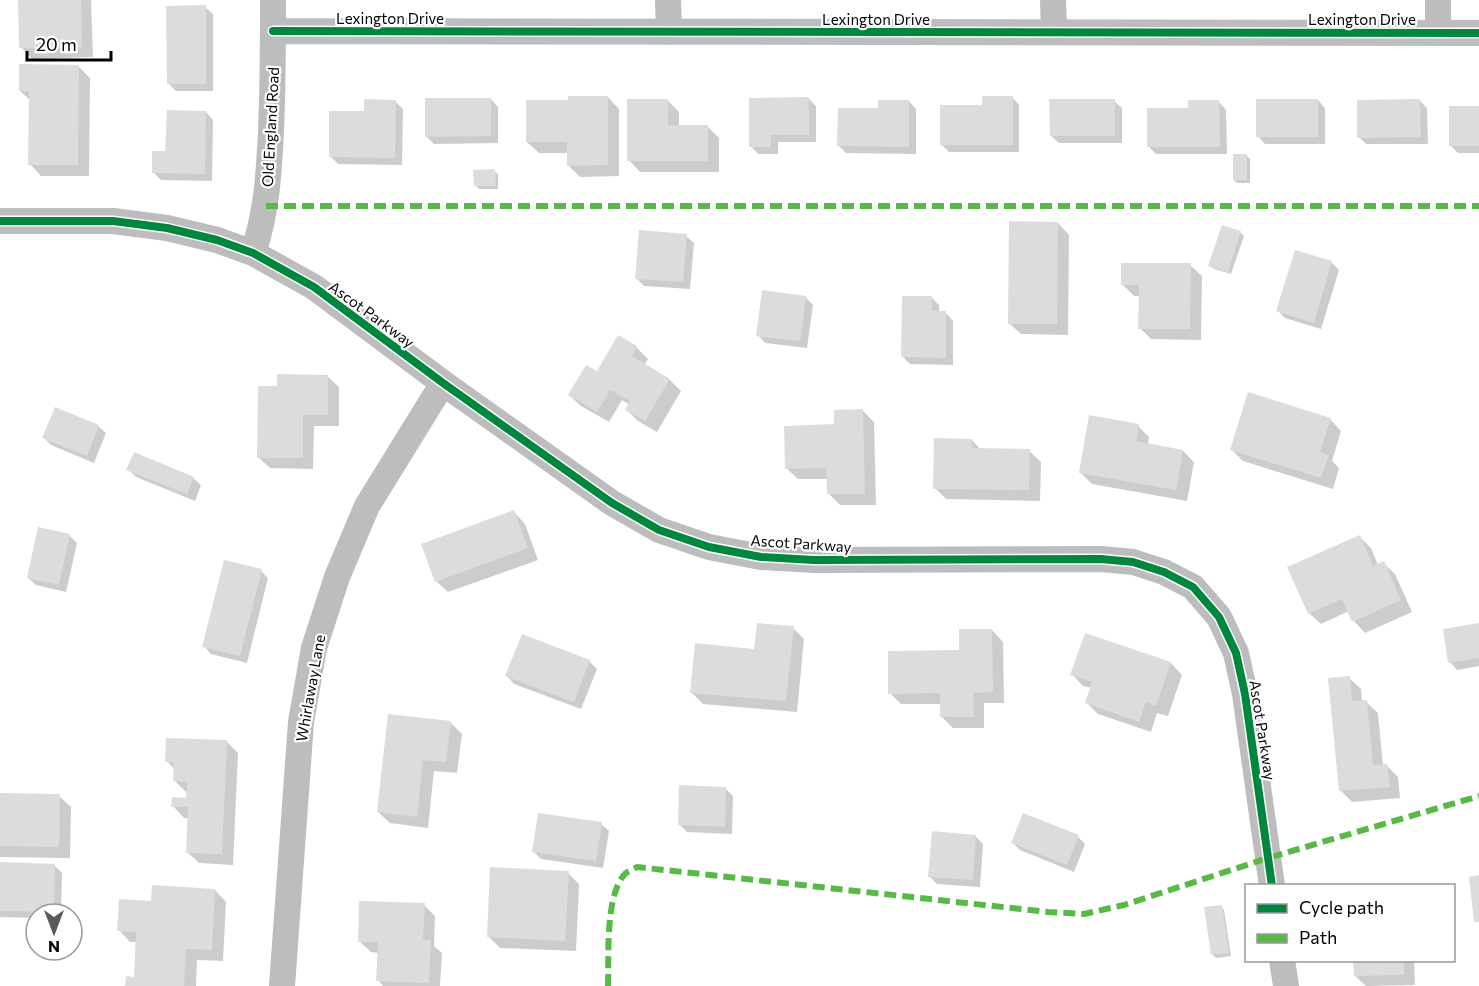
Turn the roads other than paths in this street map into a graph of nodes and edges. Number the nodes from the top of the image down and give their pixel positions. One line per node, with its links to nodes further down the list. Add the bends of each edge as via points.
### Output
1 (273, 0): 5 (street, Old England Road)
2 (668, 0): 6 (street)
3 (1053, 0): 7 (street)
4 (1438, 0): 8 (street)
5 (273, 31): 6 (street, Lexington Drive); 11 (street, Old England Road, via 269,179 262,229)
6 (669, 32): 7 (street, Lexington Drive)
7 (1054, 32): 8 (street, Lexington Drive)
8 (1438, 33): 9 (street, Lexington Drive)
9 (1479, 33)
10 (0, 221): 11 (street, Ascot Parkway, via 113,222 167,228)
11 (253, 253): 12 (street, Ascot Parkway, via 314,287)
12 (443, 383): 13 (street, Ascot Parkway, via 612,503 659,530 709,547 761,557 814,561 1101,559 1133,562 1193,587 1220,617 1236,653); 15 (street, Whirlaway Lane, via 367,506 337,577 314,648 301,722)
13 (1272, 884)
14 (1282, 962): 16 (street)
15 (282, 986)
16 (1286, 986)

